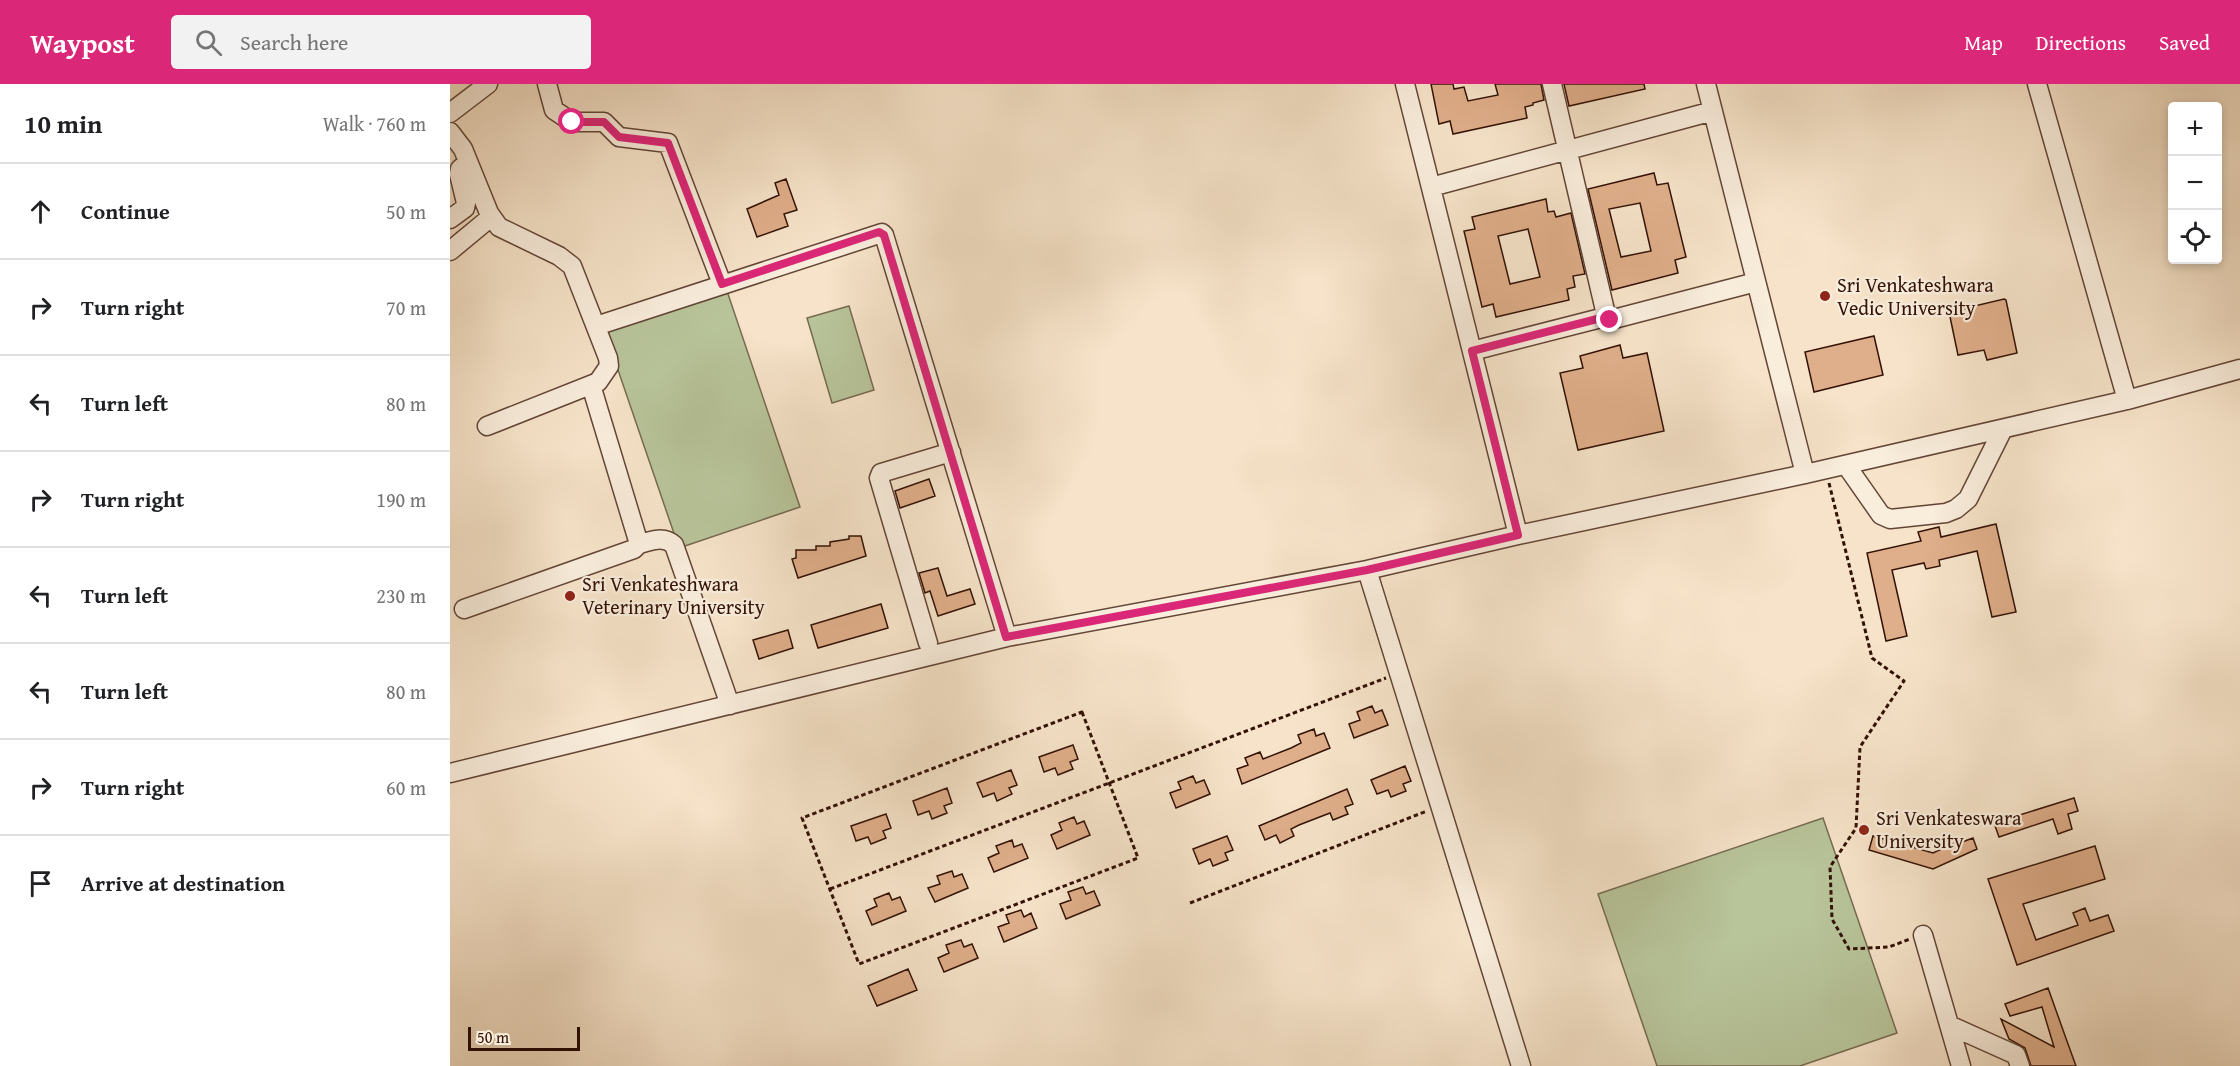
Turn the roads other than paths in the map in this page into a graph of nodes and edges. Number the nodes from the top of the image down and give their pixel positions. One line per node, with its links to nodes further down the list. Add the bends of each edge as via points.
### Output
1 (488, 84): 8 (street)
2 (547, 84): 19 (street, via 554,110 572,122 604,122 619,137 668,143)
3 (1405, 84): 12 (street)
4 (1552, 84): 10 (street)
5 (1706, 84): 7 (street)
6 (2037, 84): 25 (street)
7 (1713, 111): 10 (street); 18 (street)
8 (450, 113)
9 (450, 132): 11 (street)
10 (1567, 150): 12 (street); 20 (street)
11 (468, 162): 13 (street); 14 (street, via 459,174 467,200)
12 (1431, 187): 22 (street)
13 (482, 198): 14 (street); 15 (street)
14 (465, 208): 16 (street)
15 (491, 217): 17 (street); 21 (street, via 499,227 566,261)
16 (450, 219)
17 (450, 251)
18 (1756, 282): 20 (street, via 1610,320); 30 (street)
19 (722, 284): 21 (street); 28 (street, via 882,233)
20 (1605, 317): 22 (street)
21 (596, 326): 24 (street, via 609,366 598,382)
22 (1472, 351): 31 (street)
23 (2240, 369): 25 (street)
24 (591, 385): 26 (street); 32 (street)
25 (2127, 400): 27 (street)
26 (487, 426)
27 (2003, 429): 29 (street); 29 (street, via 1968,499 1946,513 1890,519 1881,514)
28 (951, 452): 35 (street); 36 (street, via 881,473 879,478)
29 (1846, 465): 30 (street)
30 (1805, 474): 31 (street)
31 (1518, 535): 33 (street)
32 (639, 544): 34 (street); 37 (street, via 661,539 674,544)
33 (1367, 570): 35 (street); 41 (street)
34 (464, 609)
35 (1006, 637): 37 (street)
36 (928, 643)
37 (730, 705): 38 (street)
38 (450, 773)
39 (1923, 935): 40 (street)
40 (1949, 1025): 42 (street); 43 (street, via 2016,1055)
41 (1521, 1066)
42 (1961, 1066)
43 (2020, 1066)

